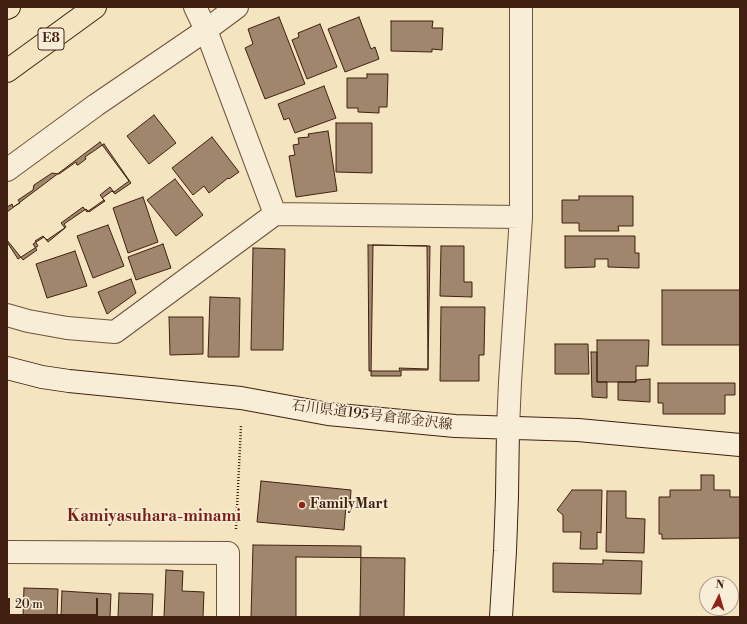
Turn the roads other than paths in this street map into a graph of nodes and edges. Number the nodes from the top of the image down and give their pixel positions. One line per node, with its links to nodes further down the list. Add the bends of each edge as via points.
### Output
1 (95, 7): 6 (highway, E8)
2 (195, 7): 5 (street)
3 (237, 7): 5 (street)
4 (521, 7): 9 (street)
5 (206, 30): 7 (street); 8 (street)
6 (7, 71)
7 (7, 170)
8 (276, 214): 9 (street); 10 (street, via 115,332 68,328 28,321)
9 (521, 217): 12 (street)
10 (7, 314)
11 (7, 368): 12 (street, 石川県道195号倉部金沢線, via 69,381 241,398 328,414 455,426)
12 (508, 428): 13 (street, 石川県道195号倉部金沢線, via 578,430); 16 (street)
13 (740, 445)
14 (7, 552): 15 (street, via 228,553)
15 (228, 617)
16 (501, 617)

